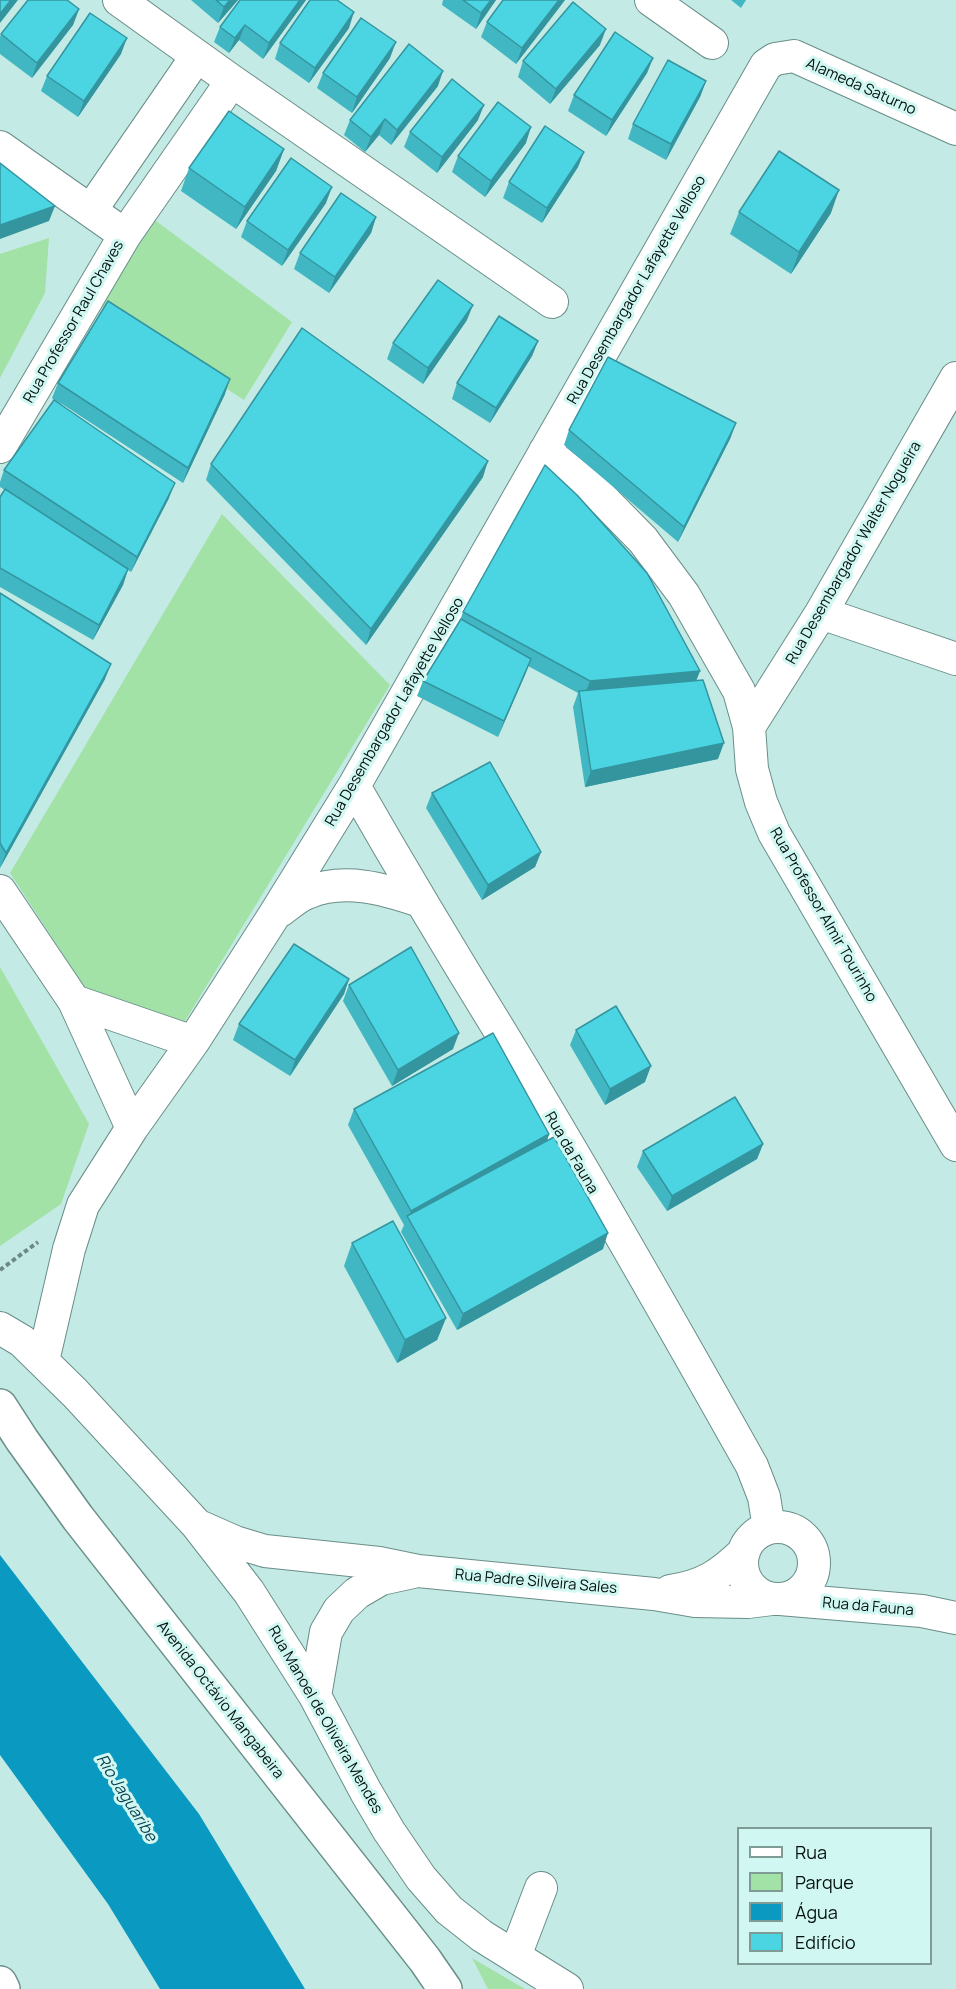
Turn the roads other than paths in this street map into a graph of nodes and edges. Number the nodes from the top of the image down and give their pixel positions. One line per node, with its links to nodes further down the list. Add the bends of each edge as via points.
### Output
1 (119, 0): 4 (street)
2 (651, 0): 3 (street)
3 (712, 43)
4 (197, 56): 6 (street); 9 (street)
5 (766, 65): 7 (street, Alameda Saturno, via 794,56); 14 (street, Rua Desembargador Lafayette Velloso)
6 (232, 81): 10 (street); 11 (street)
7 (956, 129)
8 (0, 147): 9 (street, Rua Professor Raul Chaves)
9 (91, 210): 10 (street, Rua Professor Raul Chaves)
10 (125, 234): 13 (street, Rua Professor Raul Chaves)
11 (552, 302)
12 (956, 378): 15 (street, Rua Desembargador Walter Nogueira)
13 (0, 447)
14 (545, 451): 17 (street, Rua Professor Almir Tourinho, via 597,493 643,540 684,595 739,691); 18 (street, Rua Desembargador Lafayette Velloso)
15 (821, 613): 16 (street); 17 (street, Rua Desembargador Walter Nogueira)
16 (956, 659)
17 (749, 727): 25 (street, Rua Professor Almir Tourinho, via 752,769 774,833)
18 (354, 786): 20 (street, Rua da Fauna); 21 (street, Rua Desembargador Lafayette Velloso)
19 (0, 891): 22 (street)
20 (420, 901): 21 (street, via 387,890 330,886 305,894); 30 (street, Rua da Fauna, via 500,1031 561,1159 752,1466 764,1497)
21 (275, 914): 23 (street, Rua Desembargador Lafayette Velloso)
22 (74, 1002): 23 (street); 24 (street)
23 (193, 1042): 24 (street, Rua Desembargador Lafayette Velloso)
24 (132, 1128): 27 (street, Rua Desembargador Lafayette Velloso, via 83,1205)
25 (956, 1144)
26 (0, 1328): 27 (street, Rua Manoel de Oliveira Mendes, via 22,1341)
27 (42, 1361): 29 (street, Rua Manoel de Oliveira Mendes)
28 (0, 1406): 41 (main road, Avenida Octávio Mangabeira, via 78,1518)
29 (197, 1526): 32 (street, Rua Padre Silveira Sales, via 265,1551); 36 (street, Rua Manoel de Oliveira Mendes, via 249,1593)
30 (769, 1528): 31 (street, via 749,1541); 34 (street, via 792,1530 807,1542 814,1566 802,1589)
31 (744, 1551): 33 (street, Rua Padre Silveira Sales, via 708,1581); 34 (street, via 744,1577 761,1595)
32 (418, 1571): 33 (street, Rua Padre Silveira Sales); 36 (street, Rua Padre Silveira Sales, via 381,1578 339,1610 326,1632)
33 (654, 1594): 34 (street, Rua Padre Silveira Sales, via 695,1601)
34 (776, 1599): 35 (street, Rua da Fauna, via 922,1611)
35 (956, 1618)
36 (315, 1696): 38 (street, Rua Manoel de Oliveira Mendes, via 372,1802 421,1878 449,1910)
37 (541, 1888): 38 (street)
38 (515, 1956): 42 (street, Rua Manoel de Oliveira Mendes)
39 (0, 1983): 40 (main road)
40 (3, 1989)
41 (445, 1989)
42 (567, 1989)

